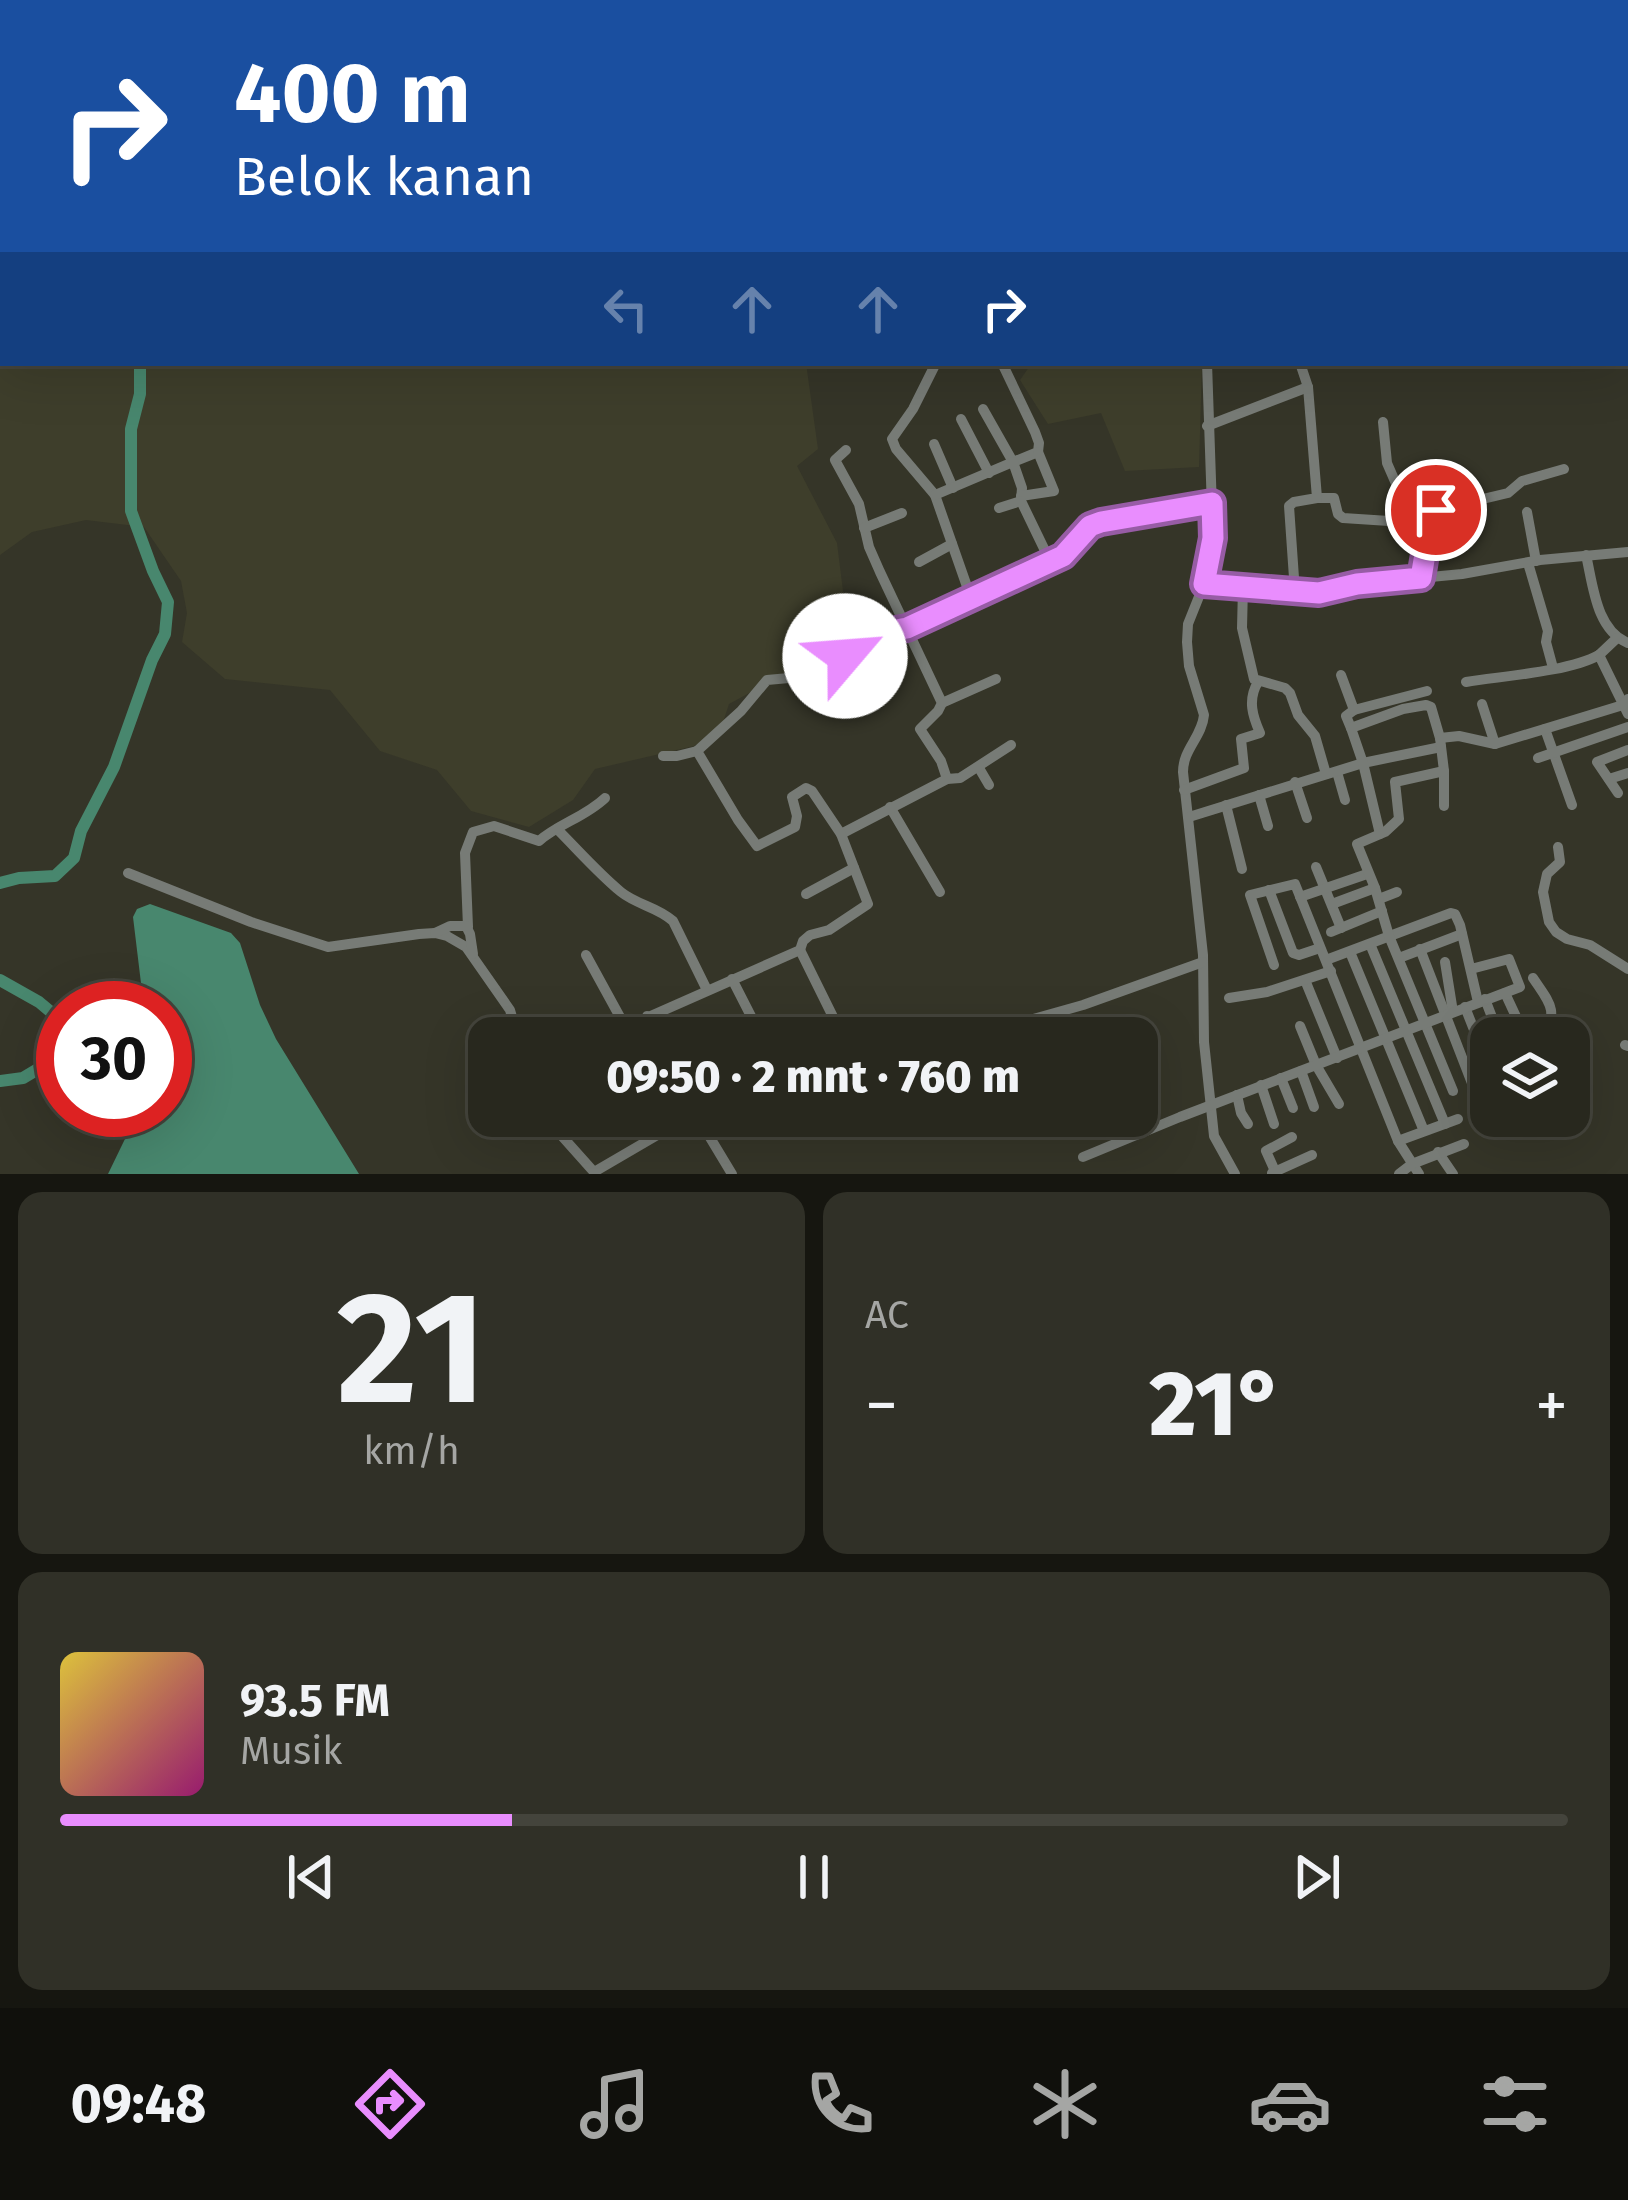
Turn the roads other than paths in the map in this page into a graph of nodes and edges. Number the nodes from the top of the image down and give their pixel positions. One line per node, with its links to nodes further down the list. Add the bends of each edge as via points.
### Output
1 (934, 366): 17 (street, via 892,439)
2 (1003, 366): 12 (street)
3 (1207, 366): 9 (street)
4 (1301, 366): 5 (street)
5 (1308, 387): 9 (street); 19 (street)
6 (983, 409): 13 (street)
7 (961, 419): 15 (street)
8 (1383, 422): 27 (street)
9 (1207, 425): 21 (street)
10 (934, 444): 16 (street)
11 (846, 450): 22 (street, via 835,460)
12 (1038, 452): 13 (street); 18 (street, via 1054,489)
13 (1013, 462): 15 (street); 18 (street)
14 (1564, 469): 26 (street, via 1522,481 1508,494 1440,507)
15 (989, 473): 16 (street)
16 (953, 488): 17 (street)
17 (935, 494): 29 (street)
18 (1021, 498): 23 (street); 32 (street)
19 (1317, 498): 27 (street, via 1334,498 1343,518); 38 (street, via 1289,506)
20 (875, 499): 22 (street)
21 (1212, 503): 32 (street, via 1095,523); 36 (street)
22 (860, 504): 28 (street)
23 (999, 508)
24 (1528, 512): 34 (street)
25 (902, 513): 28 (street)
26 (1431, 518): 27 (street); 35 (street)
27 (1401, 520)
28 (864, 528): 40 (street)
29 (952, 544): 33 (street); 39 (street)
30 (1628, 552): 31 (street)
31 (1586, 555): 34 (street); 41 (street, via 1604,620)
32 (1050, 561): 39 (street)
33 (919, 562)
34 (1532, 562): 35 (street); 43 (street)
35 (1421, 578): 38 (street)
36 (1204, 584): 37 (street); 75 (street, via 1187,642 1204,715 1183,760)
37 (1243, 587): 38 (street); 46 (street, via 1242,628)
38 (1295, 592)
39 (971, 598): 40 (street)
40 (907, 628): 49 (street); 60 (street, via 800,676 767,680)
41 (1623, 640): 42 (street)
42 (1599, 655): 43 (street); 51 (street)
43 (1553, 668): 47 (street)
44 (1341, 675): 52 (street)
45 (997, 680): 49 (street)
46 (1258, 682): 68 (street, via 1290,693); 75 (street, via 1253,722 1260,733 1240,739 1244,768)
47 (1466, 682)
48 (1427, 691): 52 (street)
49 (942, 703): 70 (street, via 920,729)
50 (1482, 704): 57 (street)
51 (1626, 706): 55 (street)
52 (1354, 710): 54 (street, via 1346,717)
53 (1628, 727): 61 (street)
54 (1351, 728): 56 (street, via 1426,705); 65 (street)
55 (1545, 728): 57 (street); 61 (street)
56 (1441, 743): 57 (street, via 1460,736); 64 (street); 67 (street)
57 (1495, 744)
58 (1010, 745): 66 (street)
59 (1628, 750): 71 (street, via 1597,762)
60 (697, 751): 62 (street); 88 (street, via 757,846 795,827 792,796 806,788)
61 (1553, 752): 63 (street); 82 (street)
62 (663, 756)
63 (1538, 758)
64 (1390, 759): 65 (street); 73 (street)
65 (1363, 763): 68 (street); 89 (street)
66 (979, 768): 70 (street); 74 (street)
67 (1444, 771): 73 (street); 81 (street)
68 (1332, 773): 72 (street); 79 (street)
69 (1628, 773): 71 (street)
70 (947, 779): 83 (street)
71 (1609, 779): 76 (street)
72 (1295, 782): 77 (street); 85 (street)
73 (1396, 782): 89 (street, via 1400,818)
74 (989, 785)
75 (1184, 790): 84 (street)
76 (1618, 793)
77 (1259, 795): 80 (street); 86 (street)
78 (605, 798): 87 (street)
79 (1345, 800)
80 (1226, 805): 84 (street); 93 (street)
81 (1444, 806)
82 (1572, 806)
83 (890, 807): 88 (street); 98 (street)
84 (1189, 818): 117 (street)
85 (1307, 818)
86 (1268, 826)
87 (557, 829): 104 (street, via 538,841 494,826 473,832 465,853); 127 (street, via 622,893 674,921)
88 (841, 834): 92 (street)
89 (1380, 834): 95 (street, via 1357,844)
90 (1558, 847): 123 (street, via 1560,862 1543,892 1549,922)
91 (1316, 867): 96 (street)
92 (854, 868): 100 (street); 110 (street, via 868,904 810,935)
93 (1242, 869)
94 (128, 873): 105 (street, via 328,947)
95 (1367, 874): 96 (street); 102 (street)
96 (1325, 888): 101 (street); 103 (street)
97 (1269, 890): 101 (street, via 1292,877); 109 (street, via 1293,953); 119 (street, via 1250,896)
98 (940, 892)
99 (1397, 892): 102 (street)
100 (806, 894)
101 (1300, 897): 109 (street)
102 (1378, 900): 103 (street); 103 (street, via 1336,930); 107 (street)
103 (1332, 904)
104 (468, 928): 105 (street); 116 (street)
105 (435, 933): 116 (street, via 462,944)
106 (1462, 934): 107 (street, via 1451,913); 111 (street); 113 (street)
107 (1389, 936): 108 (street); 115 (street)
108 (1370, 944): 112 (street); 143 (street)
109 (1320, 948): 120 (street)
110 (800, 950): 125 (street); 136 (street)
111 (1420, 950): 115 (street); 121 (street)
112 (1350, 952): 120 (street); 145 (street)
113 (1467, 952): 118 (street); 122 (street)
114 (586, 955): 134 (street)
115 (1399, 958): 141 (street)
116 (473, 959): 133 (street)
117 (1203, 962): 137 (street); 156 (street)
118 (1445, 962): 121 (street); 131 (street)
119 (1274, 964)
120 (1329, 966): 126 (street); 146 (street)
121 (1426, 969): 131 (street)
122 (1471, 969): 128 (street, via 1510,959 1520,986); 130 (street)
123 (1628, 969)
124 (1533, 977): 140 (street)
125 (732, 979): 127 (street); 135 (street)
126 (1305, 980): 129 (street); 147 (street)
127 (707, 990): 132 (street)
128 (1505, 993): 130 (street); 139 (street)
129 (1229, 998)
130 (1482, 1000): 131 (street); 138 (street)
131 (1454, 1011): 141 (street); 144 (street); 150 (street)
132 (647, 1016)
133 (512, 1017)
134 (620, 1017)
135 (751, 1017)
136 (830, 1017)
137 (1040, 1017)
138 (1490, 1017)
139 (1516, 1017)
140 (1552, 1017)
141 (1426, 1023): 143 (street); 153 (street)
142 (1300, 1026): 148 (street)
143 (1406, 1030): 145 (street); 161 (street, via 1451,1121)
144 (1470, 1038)
145 (1384, 1039): 146 (street); 161 (street)
146 (1361, 1049): 147 (street); 166 (street)
147 (1337, 1058): 148 (street)
148 (1316, 1065): 149 (street); 155 (street)
149 (1301, 1071): 151 (street); 157 (street)
150 (1470, 1072)
151 (1281, 1078): 152 (street); 158 (street)
152 (1261, 1085): 154 (street); 160 (street)
153 (1453, 1091)
154 (1237, 1096): 156 (street); 159 (street)
155 (1339, 1104)
156 (1212, 1107): 170 (street); 174 (street, via 1214,1136)
157 (1314, 1107)
158 (1293, 1108)
159 (1248, 1124)
160 (1274, 1124)
161 (1424, 1131): 166 (street)
162 (563, 1137): 163 (street, via 594,1172)
163 (656, 1137)
164 (707, 1137): 173 (street)
165 (1292, 1137): 172 (street, via 1266,1151)
166 (1398, 1141): 171 (street)
167 (1464, 1144): 168 (street)
168 (1438, 1152): 171 (street); 176 (street)
169 (1312, 1155): 172 (street)
170 (1083, 1157)
171 (1415, 1169): 175 (street)
172 (1272, 1173)
173 (732, 1174)
174 (1235, 1174)
175 (1399, 1174)
176 (1453, 1174)

